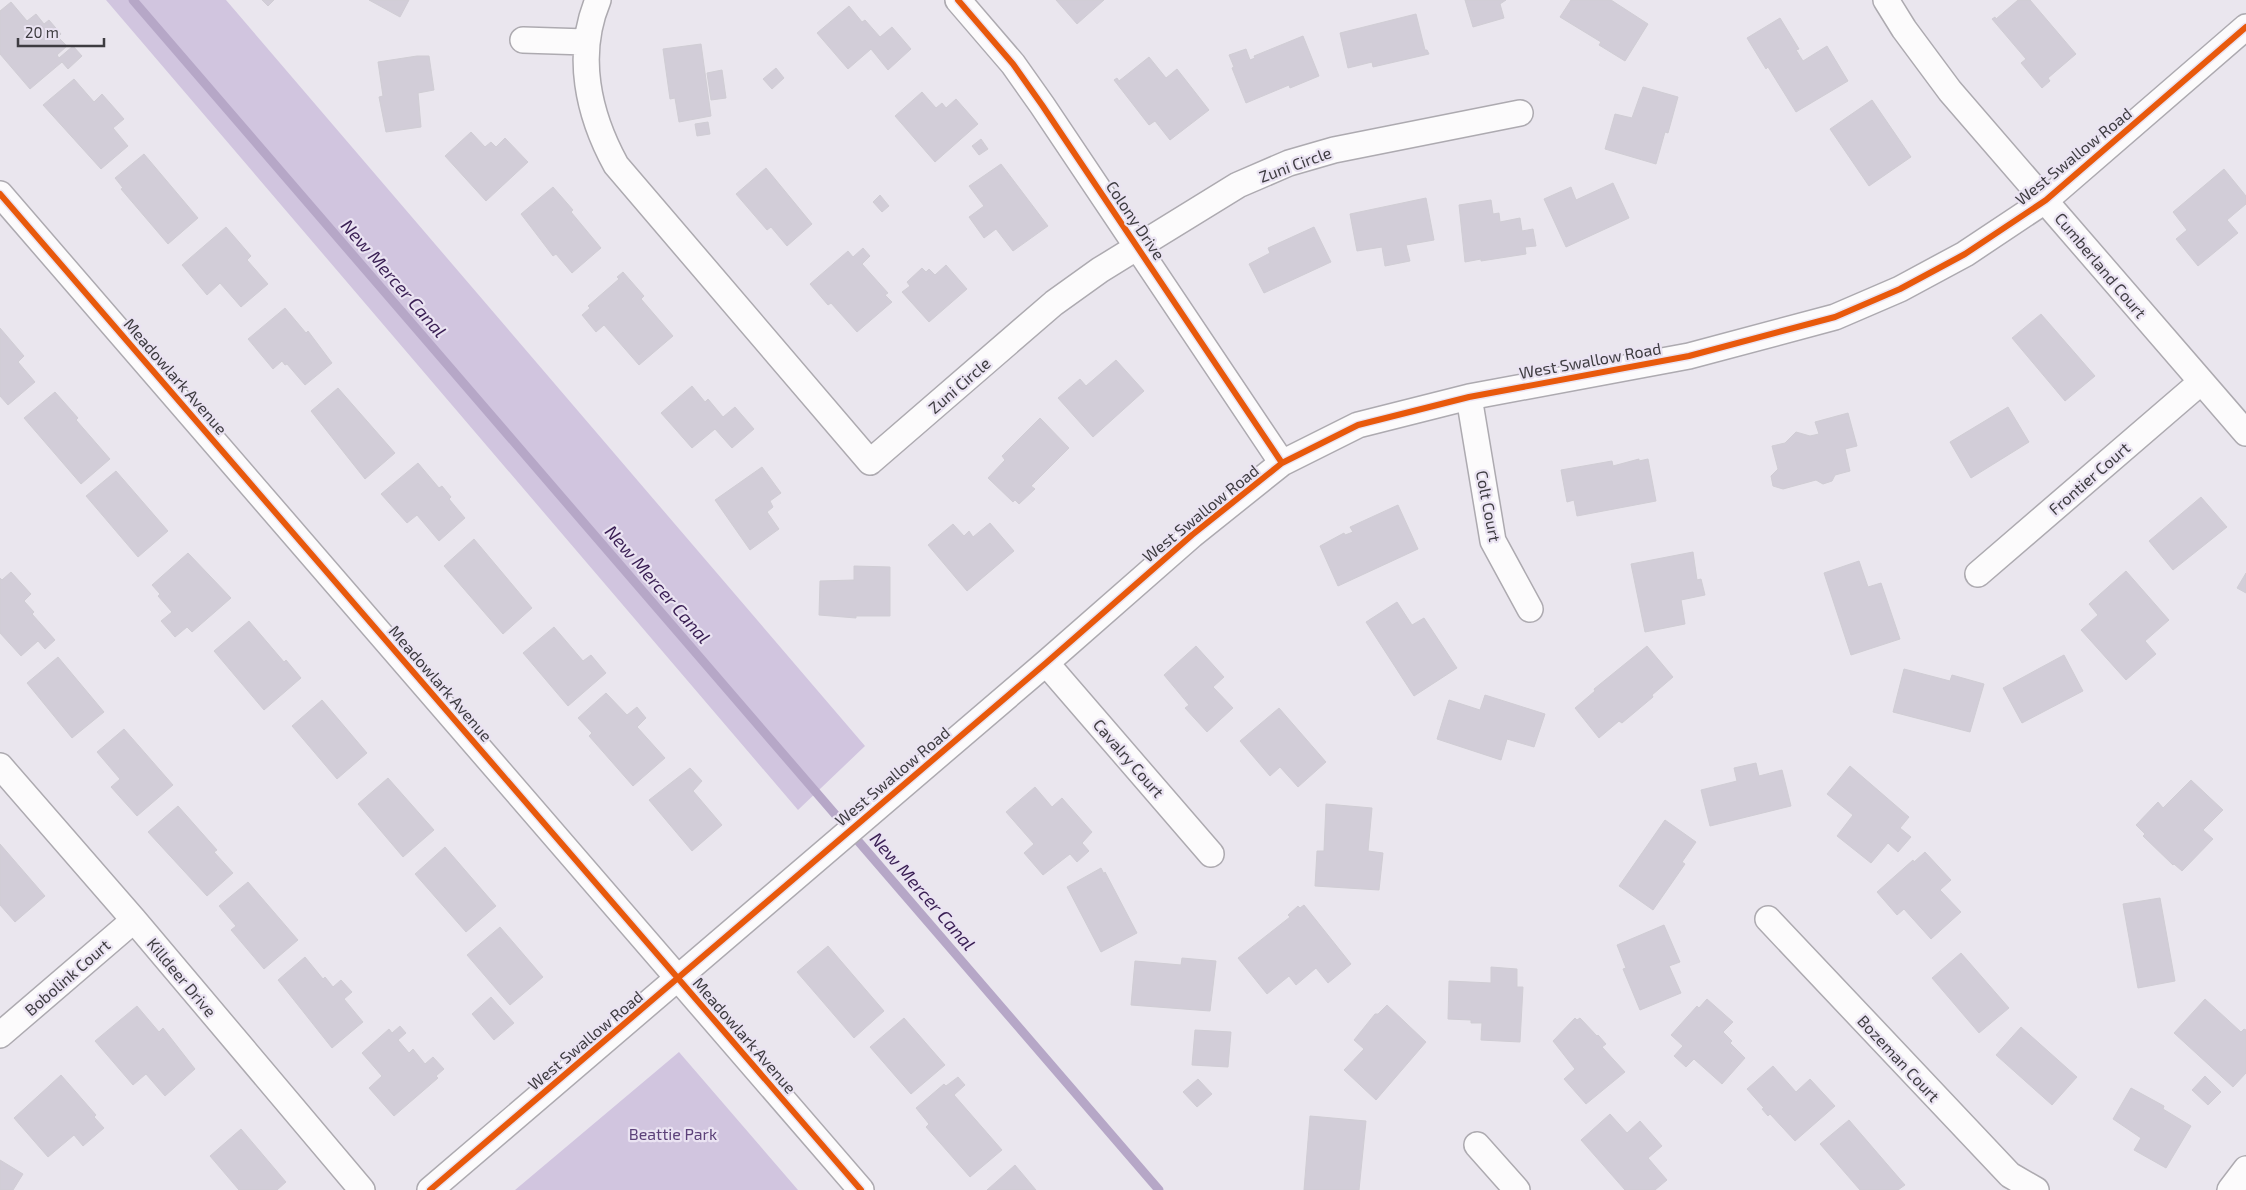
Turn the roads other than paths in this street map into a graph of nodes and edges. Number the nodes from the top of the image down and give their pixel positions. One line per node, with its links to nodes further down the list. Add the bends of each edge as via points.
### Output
1 (598, 0): 6 (street, Zuni Circle)
2 (958, 0): 10 (street, Colony Drive, via 1013,64)
3 (1886, 0): 9 (street, Cumberland Court, via 1950,91)
4 (2246, 27): 9 (street, West Swallow Road)
5 (522, 40): 6 (street)
6 (586, 42): 10 (street, Zuni Circle, via 590,106 603,142 616,165 870,462 1054,303)
7 (1520, 113): 10 (street, Zuni Circle, via 1334,150 1289,163 1238,185)
8 (0, 194): 22 (street, Meadowlark Avenue)
9 (2046, 200): 11 (street, Cumberland Court); 12 (street, West Swallow Road, via 1965,254 1900,289 1835,317 1689,356)
10 (1137, 247): 14 (street, Colony Drive)
11 (2201, 382): 13 (street, Cumberland Court); 15 (street, Frontier Court)
12 (1469, 397): 14 (street, West Swallow Road, via 1358,425); 16 (street, Colt Court, via 1493,542)
13 (2246, 433)
14 (1282, 463): 17 (street, West Swallow Road, via 1192,535)
15 (1978, 574)
16 (1530, 609)
17 (1046, 663): 19 (street, Cavalry Court); 22 (street, West Swallow Road)
18 (0, 766): 21 (street, Killdeer Drive)
19 (1211, 854)
20 (1768, 919): 30 (street, Bozeman Court, via 2010,1174)
21 (134, 920): 23 (street, Bobolink Court); 26 (street, Killdeer Drive)
22 (678, 978): 27 (street, West Swallow Road); 28 (street, Meadowlark Avenue)
23 (0, 1035)
24 (1476, 1145): 29 (street)
25 (2246, 1169): 31 (street)
26 (362, 1190)
27 (430, 1190)
28 (861, 1190)
29 (1517, 1190)
30 (2036, 1190)
31 (2230, 1190)

